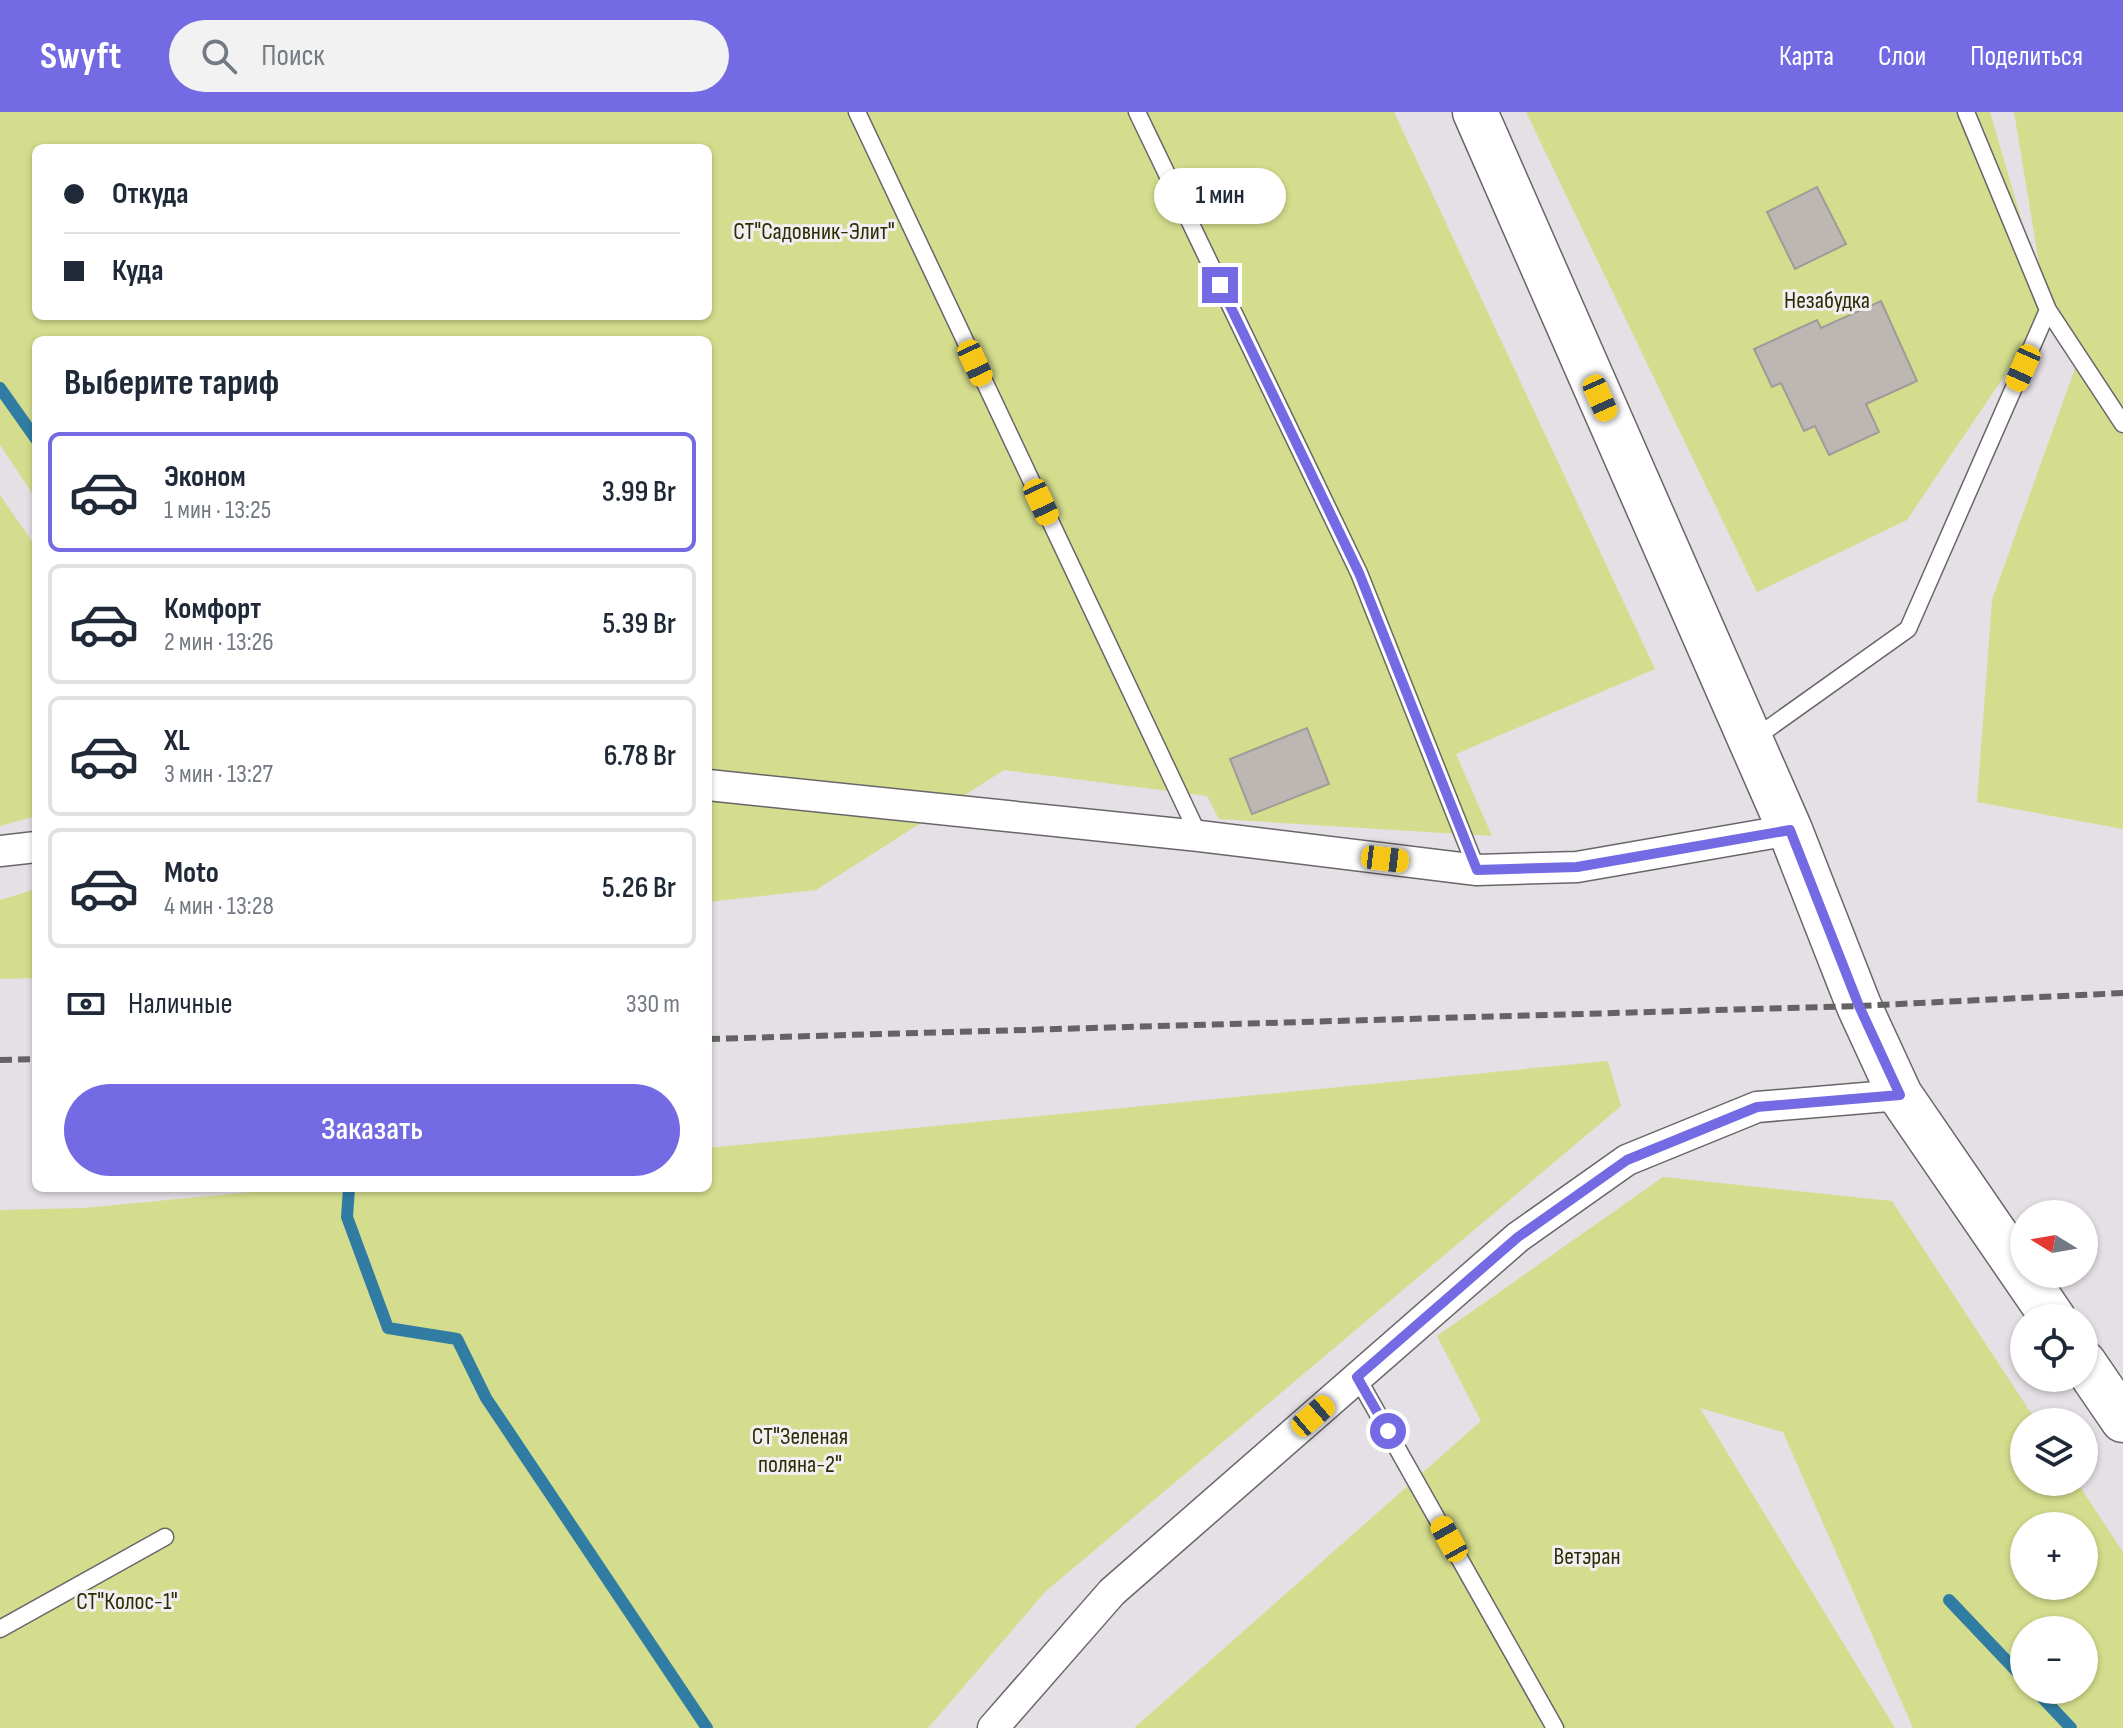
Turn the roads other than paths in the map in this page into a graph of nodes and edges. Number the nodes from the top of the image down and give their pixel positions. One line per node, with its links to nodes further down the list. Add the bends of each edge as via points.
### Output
1 (857, 112): 10 (lane)
2 (1137, 112): 13 (lane, via 1359,573)
3 (1475, 112): 7 (street)
4 (1966, 112): 5 (lane)
5 (2048, 310): 6 (lane); 7 (lane, via 1908,629)
6 (2123, 424)
7 (1750, 741): 9 (street)
8 (712, 785): 10 (street)
9 (1790, 830): 13 (street, via 1577,867); 14 (street)
10 (1199, 836): 13 (street)
11 (32, 847): 12 (street)
12 (0, 851)
13 (1477, 870)
14 (1900, 1095): 15 (street); 16 (street, via 1757,1107 1627,1160 1518,1237)
15 (2043, 1304)
16 (1357, 1377): 21 (street, via 1112,1592); 22 (lane)
17 (2098, 1383): 18 (street)
18 (2123, 1420)
19 (165, 1537): 20 (lane)
20 (0, 1629)
21 (993, 1728)
22 (1555, 1728)

